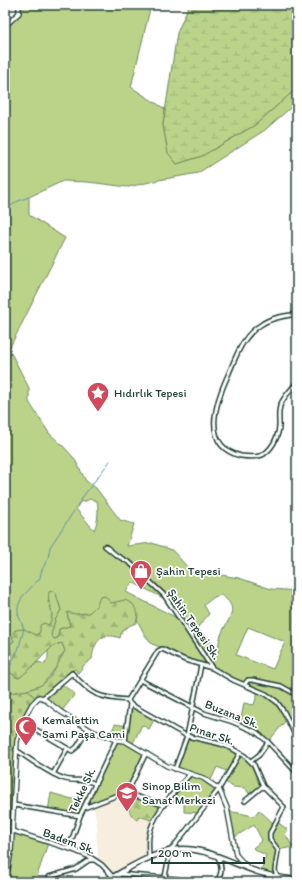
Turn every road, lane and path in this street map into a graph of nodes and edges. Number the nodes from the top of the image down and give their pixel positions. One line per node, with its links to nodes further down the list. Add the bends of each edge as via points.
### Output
1 (19, 5): 2 (street, via 19,13)
2 (5, 26)
3 (297, 314): 4 (street, via 267,321 243,341 216,406 214,426 222,445 228,451 245,457 264,454 277,436 280,404)
4 (297, 382)
5 (104, 546): 7 (street, Şahin Tepesi Sk., via 130,563 164,595)
6 (201, 665): 7 (street); 8 (street, via 162,649 158,651); 14 (street)
7 (212, 668): 9 (street, Şahin Tepesi Sk.)
8 (140, 680): 12 (street); 14 (street, Buzana Sk.)
9 (244, 685): 10 (street, via 248,680 252,680 281,686); 15 (street, Şahin Tepesi Sk., via 266,694 277,702)
10 (297, 695)
11 (43, 698): 12 (street, via 72,673 97,695); 16 (street, via 39,697 32,704); 17 (street)
12 (128, 700): 13 (street)
13 (130, 704): 19 (street, Pınar Sk.); 21 (street)
14 (192, 708): 19 (street); 22 (street, Buzana Sk., via 245,726)
15 (288, 721): 18 (street); 23 (street, Şahin Tepesi Sk.)
16 (24, 722): 24 (street); 25 (street)
17 (88, 729): 20 (street); 24 (street, via 75,749)
18 (297, 733)
19 (187, 736): 27 (street, Pınar Sk., via 221,744); 29 (street)
20 (116, 740): 21 (street); 33 (street, Tekke Sk.)
21 (125, 741): 26 (street)
22 (268, 742): 28 (street); 30 (street, Buzana Sk.)
23 (297, 744)
24 (67, 749): 31 (street)
25 (16, 750): 31 (street); 38 (street)
26 (146, 753): 29 (street); 36 (street)
27 (240, 753): 28 (street, Pınar Sk.); 35 (street)
28 (251, 761): 34 (street, Pınar Sk.)
29 (175, 769): 32 (street)
30 (297, 773)
31 (53, 774): 33 (street, via 66,780 88,780)
32 (190, 774): 35 (street, via 203,778); 39 (street)
33 (95, 784): 40 (street, Tekke Sk.)
34 (263, 786): 37 (street); 52 (street, Pınar Sk., via 284,808 270,833 270,838 278,850 275,870)
35 (219, 789): 44 (street); 48 (street, via 227,808 236,855)
36 (128, 791): 39 (street, via 132,796); 40 (street)
37 (245, 801)
38 (14, 805): 41 (street); 42 (street)
39 (163, 805): 46 (street, via 150,830)
40 (84, 808): 41 (street, Tekke Sk.)
41 (80, 816): 43 (street, Tekke Sk., via 72,839)
42 (13, 831): 43 (street, Badem Sk.); 50 (street, via 10,860)
43 (73, 850): 47 (street, Badem Sk.)
44 (170, 851): 45 (main road, via 189,849); 46 (main road); 54 (street)
45 (218, 857): 48 (main road); 58 (street, via 222,872)
46 (149, 858): 49 (main road)
47 (94, 860): 51 (street, via 63,874); 53 (street, Badem Sk., via 102,865)
48 (248, 868): 52 (main road)
49 (119, 874): 53 (main road); 54 (street)
50 (5, 876)
51 (49, 877)
52 (277, 877): 55 (main road)
53 (114, 880): 56 (main road)
54 (165, 880): 57 (street)
55 (297, 880)
56 (104, 882)
57 (191, 882)
58 (216, 882)

